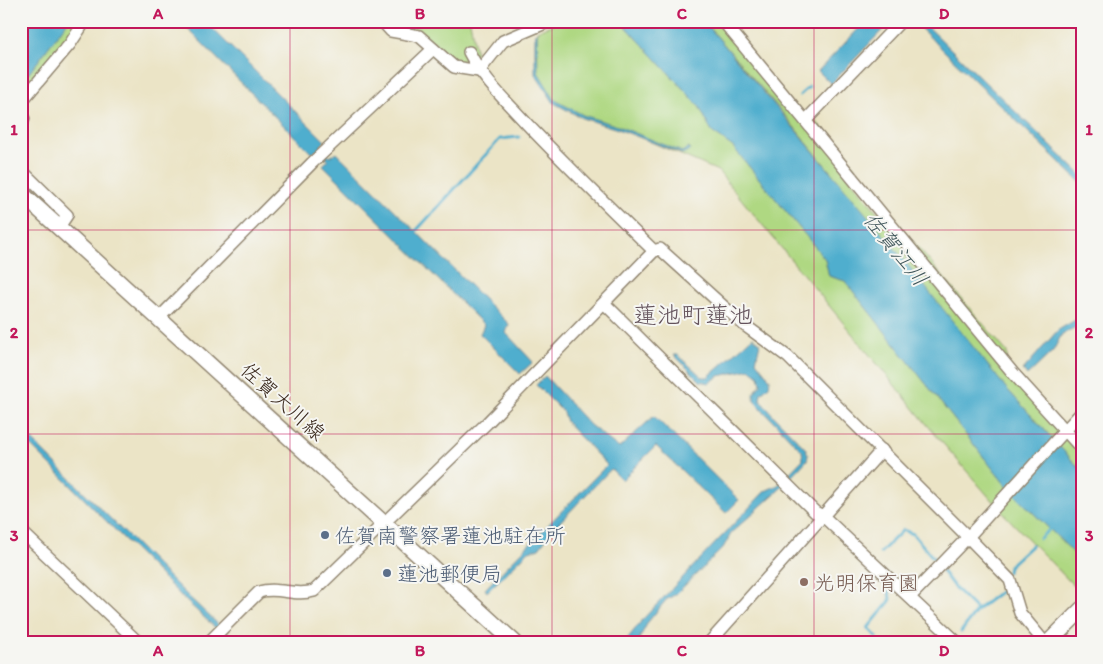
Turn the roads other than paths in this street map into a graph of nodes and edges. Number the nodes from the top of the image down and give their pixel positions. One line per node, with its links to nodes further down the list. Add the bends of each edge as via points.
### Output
1 (85, 21): 9 (street)
2 (382, 21): 6 (street, via 391,31 420,36)
3 (550, 21): 8 (street, via 503,40)
4 (723, 21): 11 (street)
5 (901, 21): 11 (street)
6 (433, 48): 8 (street, via 454,67); 18 (street)
7 (470, 52): 8 (street)
8 (479, 71): 16 (street, via 557,156)
9 (21, 102)
10 (21, 117): 12 (street, via 24,119)
11 (806, 120): 20 (street)
12 (21, 122)
13 (21, 170): 15 (street, via 67,215)
14 (21, 193): 15 (main road, 佐賀大川線)
15 (59, 227): 18 (main road, 佐賀大川線)
16 (654, 251): 17 (street); 22 (street, via 660,249 743,324 788,357)
17 (605, 304): 23 (street); 24 (street)
18 (159, 318): 24 (main road, 佐賀大川線)
19 (1082, 412): 20 (street)
20 (1063, 434): 21 (street); 26 (street)
21 (1082, 449)
22 (882, 450): 23 (street); 26 (street)
23 (822, 516): 27 (street); 32 (street)
24 (384, 522): 30 (street, via 314,591 301,595 269,588 259,592); 31 (main road, 佐賀大川線)
25 (21, 530): 29 (street)
26 (968, 537): 27 (street); 34 (street, via 1006,577 1020,613)
27 (910, 597): 33 (street)
28 (1082, 609): 34 (main road)
29 (139, 643)
30 (208, 643)
31 (515, 643)
32 (709, 643)
33 (958, 643)
34 (1046, 643)

